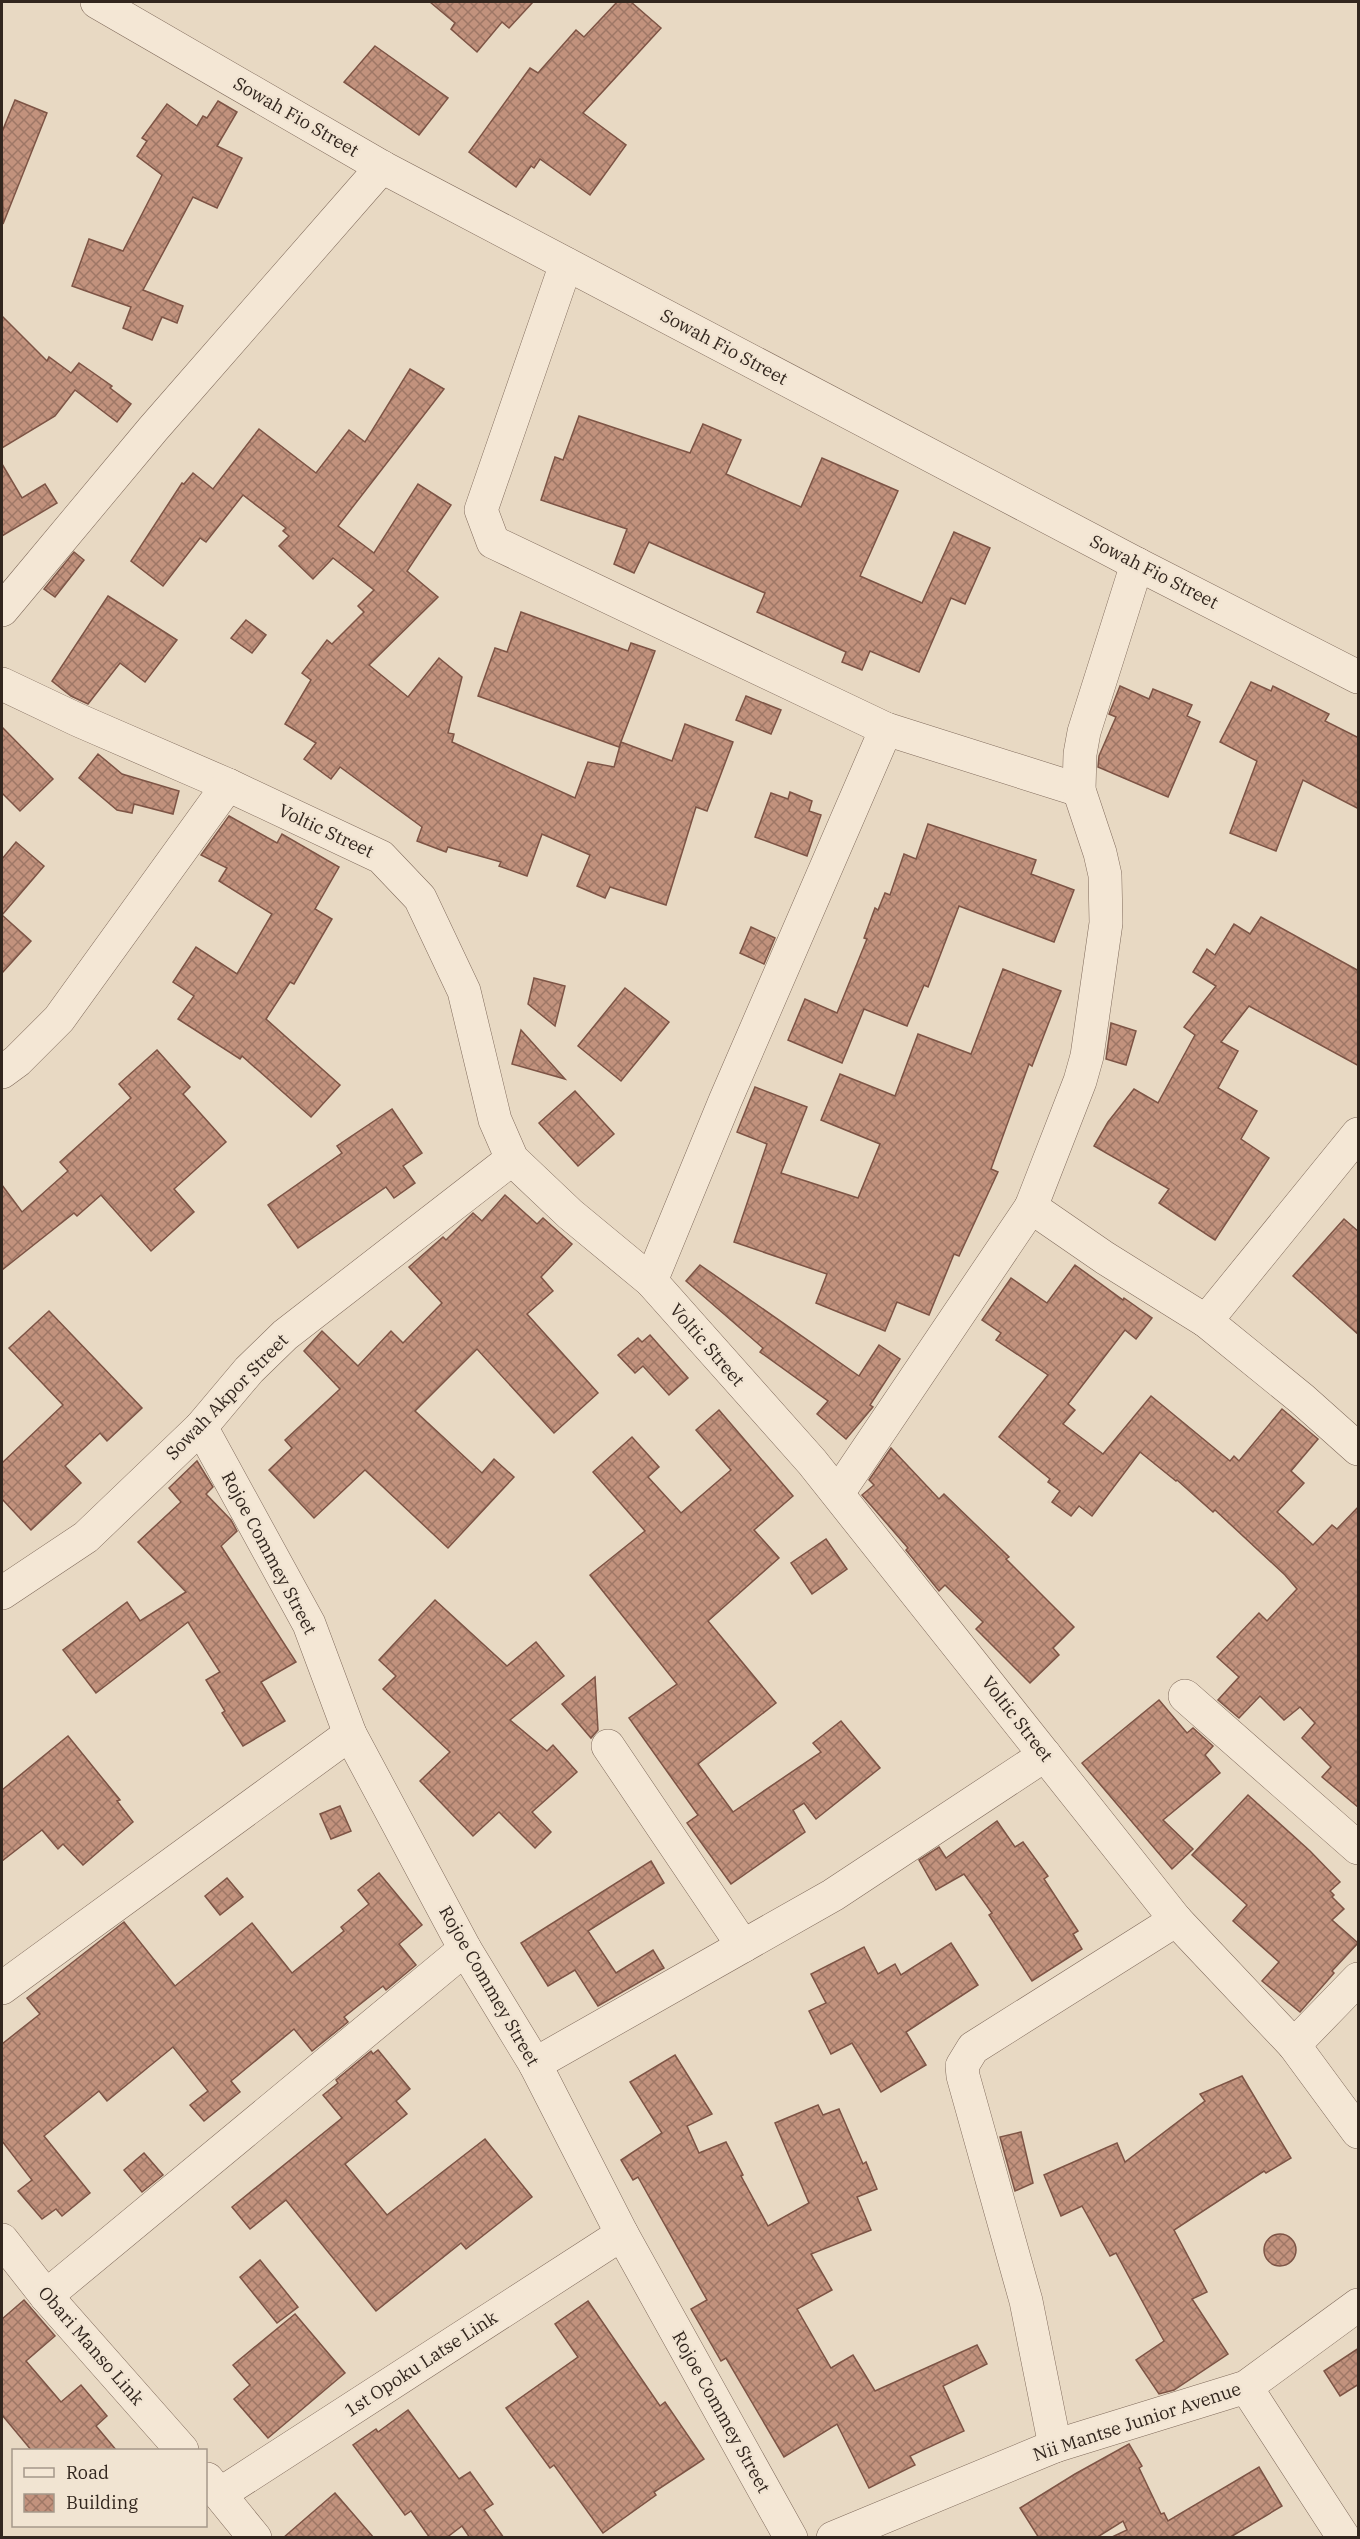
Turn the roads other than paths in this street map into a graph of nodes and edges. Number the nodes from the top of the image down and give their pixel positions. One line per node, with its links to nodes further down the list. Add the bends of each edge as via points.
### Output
1 (97, 2): 2 (street, Sowah Fio Street)
2 (382, 167): 3 (street, Sowah Fio Street); 5 (street, via 153,429)
3 (566, 264): 4 (street, Sowah Fio Street); 8 (street, via 481,510 493,542)
4 (1137, 564): 6 (street, Sowah Fio Street); 10 (street, via 1084,732)
5 (2, 610)
6 (1359, 677)
7 (2, 684): 9 (street, Voltic Street)
8 (886, 729): 10 (street); 15 (street)
9 (228, 785): 11 (street, via 59,1019); 13 (street, Voltic Street, via 381,857 420,898 464,991 495,1120)
10 (1079, 790): 14 (street, via 1105,875 1106,923 1087,1056)
11 (2, 1072)
12 (1359, 1134): 16 (street)
13 (512, 1159): 15 (street, Voltic Street, via 570,1214); 17 (street, Sowah Akpor Street, via 285,1335)
14 (1031, 1207): 16 (street); 19 (street)
15 (651, 1281): 19 (street, Voltic Street)
16 (1206, 1321): 18 (street)
17 (201, 1427): 20 (street, Sowah Akpor Street, via 86,1537); 22 (street, Rojoe Commey Street, via 309,1624)
18 (1359, 1449)
19 (838, 1492): 24 (street, Voltic Street)
20 (2, 1593)
21 (1185, 1696): 25 (street)
22 (350, 1734): 28 (street, Rojoe Commey Street); 30 (street)
23 (608, 1746): 27 (street)
24 (1045, 1755): 26 (street, Voltic Street); 27 (street, via 833,1895)
25 (1359, 1848)
26 (1176, 1920): 31 (street, Voltic Street); 39 (street, via 973,2048 962,2066 1026,2301)
27 (743, 1946): 32 (street)
28 (465, 1949): 32 (street, Rojoe Commey Street); 36 (street)
29 (1359, 1979): 31 (street)
30 (2, 1988)
31 (1294, 2045): 33 (street, Voltic Street)
32 (535, 2064): 34 (street, Rojoe Commey Street)
33 (1359, 2132)
34 (622, 2234): 41 (street, 1st Opoku Latse Link); 43 (street, Rojoe Commey Street)
35 (2, 2240): 36 (street, Obari Manso Link)
36 (46, 2296): 40 (street, Obari Manso Link)
37 (1359, 2305): 38 (street, Nii Mantse Junior Avenue)
38 (1246, 2387): 39 (street, Nii Mantse Junior Avenue); 45 (street)
39 (1055, 2446): 44 (street, Nii Mantse Junior Avenue)
40 (180, 2449)
41 (213, 2486): 42 (street)
42 (255, 2538)
43 (791, 2538)
44 (833, 2538)
45 (1344, 2538)

